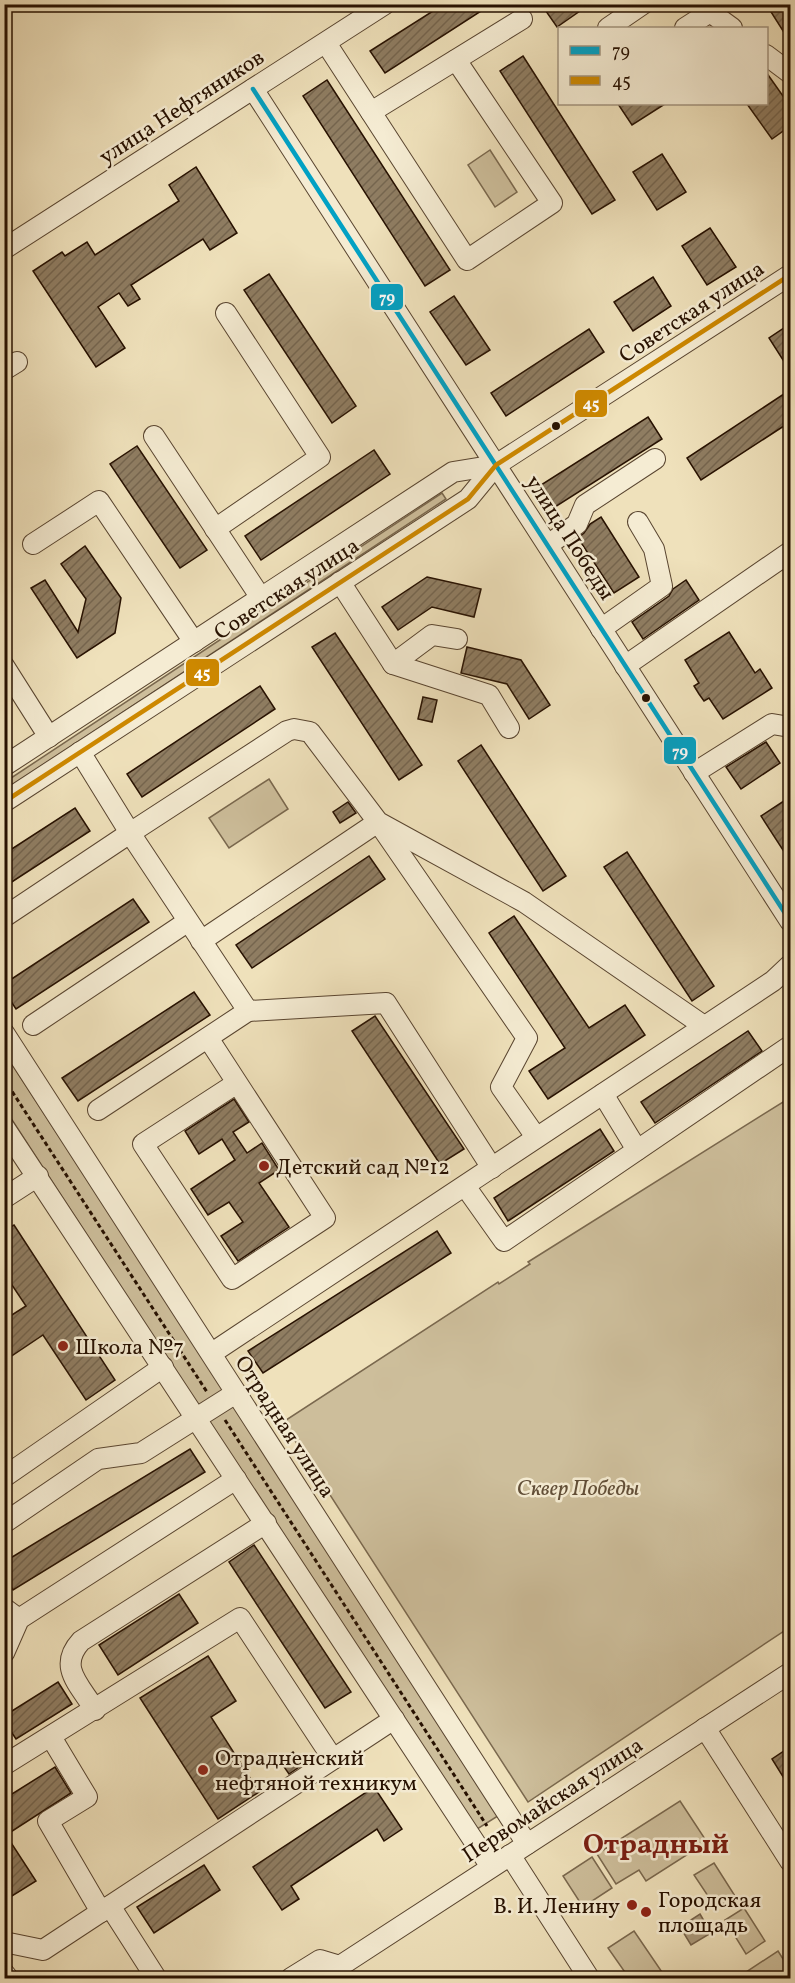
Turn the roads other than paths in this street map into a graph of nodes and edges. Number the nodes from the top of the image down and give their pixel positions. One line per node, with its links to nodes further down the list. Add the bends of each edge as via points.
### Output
1 (385, 4): 8 (street, улица Нефтяников)
2 (643, 4): 5 (street)
3 (708, 8): 6 (street); 7 (street)
4 (522, 19): 10 (street)
5 (609, 27)
6 (686, 27)
7 (731, 27)
8 (326, 43): 12 (street, улица Нефтяников); 13 (street)
9 (768, 56): 11 (street)
10 (456, 60): 13 (street); 13 (street, via 552,203 467,260)
11 (790, 73)
12 (253, 89): 14 (street, улица Нефтяников); 19 (street, улица Победы)
13 (370, 112)
14 (4, 249)
15 (790, 275): 19 (street, Советская улица)
16 (226, 314): 21 (street, via 320,457)
17 (154, 436): 21 (street)
18 (655, 459): 23 (street, via 585,504 577,525)
19 (496, 465): 23 (street, улица Победы); 25 (street, Советская улица, via 468,499); 26 (street, Советская улица, via 453,472)
20 (638, 522): 27 (street, via 654,549 662,586)
21 (215, 529): 26 (street)
22 (33, 544): 29 (street, via 99,501)
23 (548, 545): 27 (street, улица Победы)
24 (790, 552): 32 (street)
25 (340, 582): 30 (street); 36 (street, Советская улица)
26 (261, 598): 29 (street, Советская улица)
27 (601, 629): 32 (street, улица Победы)
28 (457, 639): 30 (street, via 432,635)
29 (194, 642): 35 (street, Советская улица)
30 (393, 664): 34 (street, via 489,695)
31 (4, 666): 35 (street)
32 (625, 666): 38 (street, улица Победы)
33 (790, 727): 38 (street, via 772,724)
34 (509, 728)
35 (49, 737): 37 (street, Советская улица)
36 (81, 752): 39 (street, Советская улица); 41 (street)
37 (4, 766)
38 (694, 773): 43 (street, улица Победы)
39 (4, 802)
40 (378, 822): 41 (street, via 310,732 294,729); 45 (street); 49 (street, via 524,902); 57 (street, via 527,1038 501,1087)
41 (130, 833): 42 (street); 44 (street)
42 (4, 917)
43 (790, 921)
44 (187, 922): 45 (street); 48 (street)
45 (201, 941): 47 (street)
46 (790, 965): 49 (street, via 773,981)
47 (249, 1011): 51 (street); 59 (street, via 386,1003)
48 (33, 1025)
49 (704, 1026): 54 (street)
50 (4, 1033): 63 (street, Отрадная улица)
51 (208, 1038): 53 (street); 55 (street)
52 (790, 1046): 58 (street)
53 (237, 1083): 53 (street, via 325,1218 232,1279 143,1144)
54 (603, 1094): 57 (street); 58 (street)
55 (98, 1110)
56 (4, 1127): 60 (street)
57 (536, 1137): 59 (street)
58 (637, 1150): 61 (street, via 504,1241)
59 (492, 1168): 61 (street)
60 (38, 1176): 62 (street); 64 (street)
61 (465, 1186): 63 (street)
62 (4, 1198)
63 (212, 1353): 65 (street, Отрадная улица)
64 (163, 1367): 66 (street); 67 (street)
65 (236, 1393): 66 (street); 80 (street, Отрадная улица)
66 (197, 1419): 68 (street); 69 (street, via 141,1453 98,1459)
67 (4, 1477)
68 (236, 1479): 70 (street); 71 (street)
69 (4, 1523)
70 (266, 1523): 74 (street, via 75,1647 70,1668); 75 (street)
71 (12, 1613): 72 (street)
72 (4, 1653)
73 (790, 1673): 76 (street, Первомайская улица)
74 (95, 1710): 77 (street); 78 (street, via 240,1618)
75 (394, 1719): 78 (street); 83 (street)
76 (705, 1728): 80 (street, Первомайская улица); 82 (street)
77 (51, 1737): 79 (street); 84 (street, via 87,1797 48,1821)
78 (333, 1759): 84 (street)
79 (4, 1766)
80 (527, 1844): 81 (street, Первомайская улица)
81 (510, 1855): 83 (street, Первомайская улица); 91 (street)
82 (790, 1861)
83 (491, 1868): 86 (street, Первомайская улица)
84 (106, 1909): 85 (street, via 43,1950); 89 (street)
85 (4, 1942)
86 (341, 1972): 90 (street, Первомайская улица, via 320,1960)
87 (4, 1973): 88 (street)
88 (8, 1978)
89 (156, 1978)
90 (291, 1978)
91 (589, 1978)

